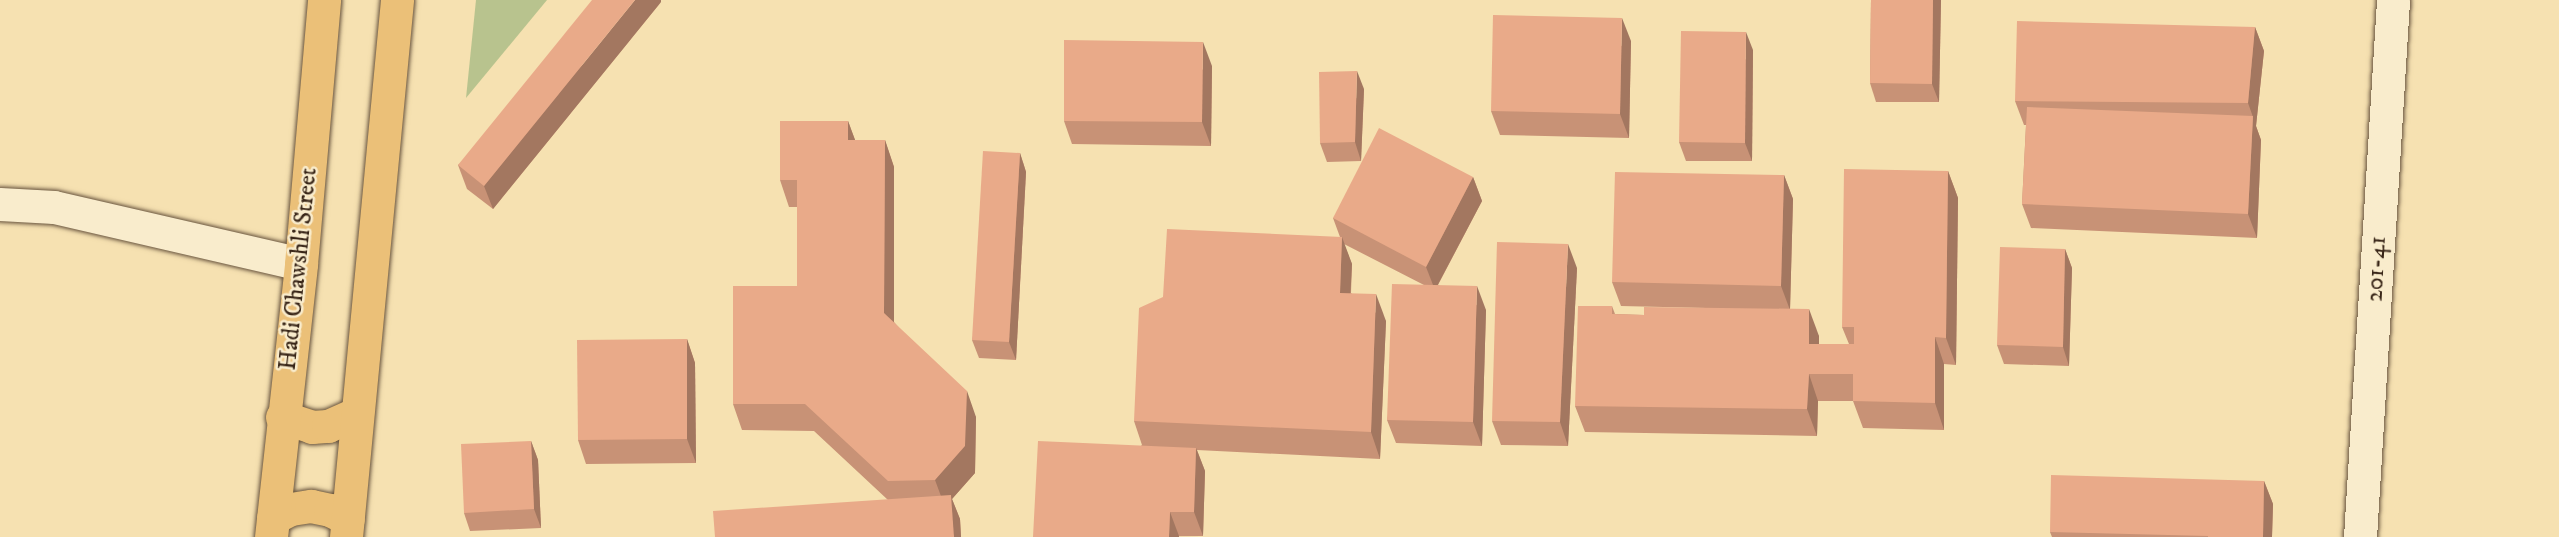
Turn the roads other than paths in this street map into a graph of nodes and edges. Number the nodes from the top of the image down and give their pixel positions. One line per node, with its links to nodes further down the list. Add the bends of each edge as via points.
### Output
1 (324, 0): 5 (main road, Hadi Chawshli Street)
2 (397, 0): 6 (main road)
3 (2393, 0): 10 (street, 201-41)
4 (0, 204): 5 (street, via 54,207)
5 (301, 264): 7 (main road, Hadi Chawshli Street)
6 (357, 413): 7 (main road, via 320,427); 9 (main road)
7 (282, 417): 8 (main road, Hadi Chawshli Street)
8 (272, 528): 9 (main road, via 291,509 311,506 330,510)
9 (347, 528)
10 (2360, 537)

